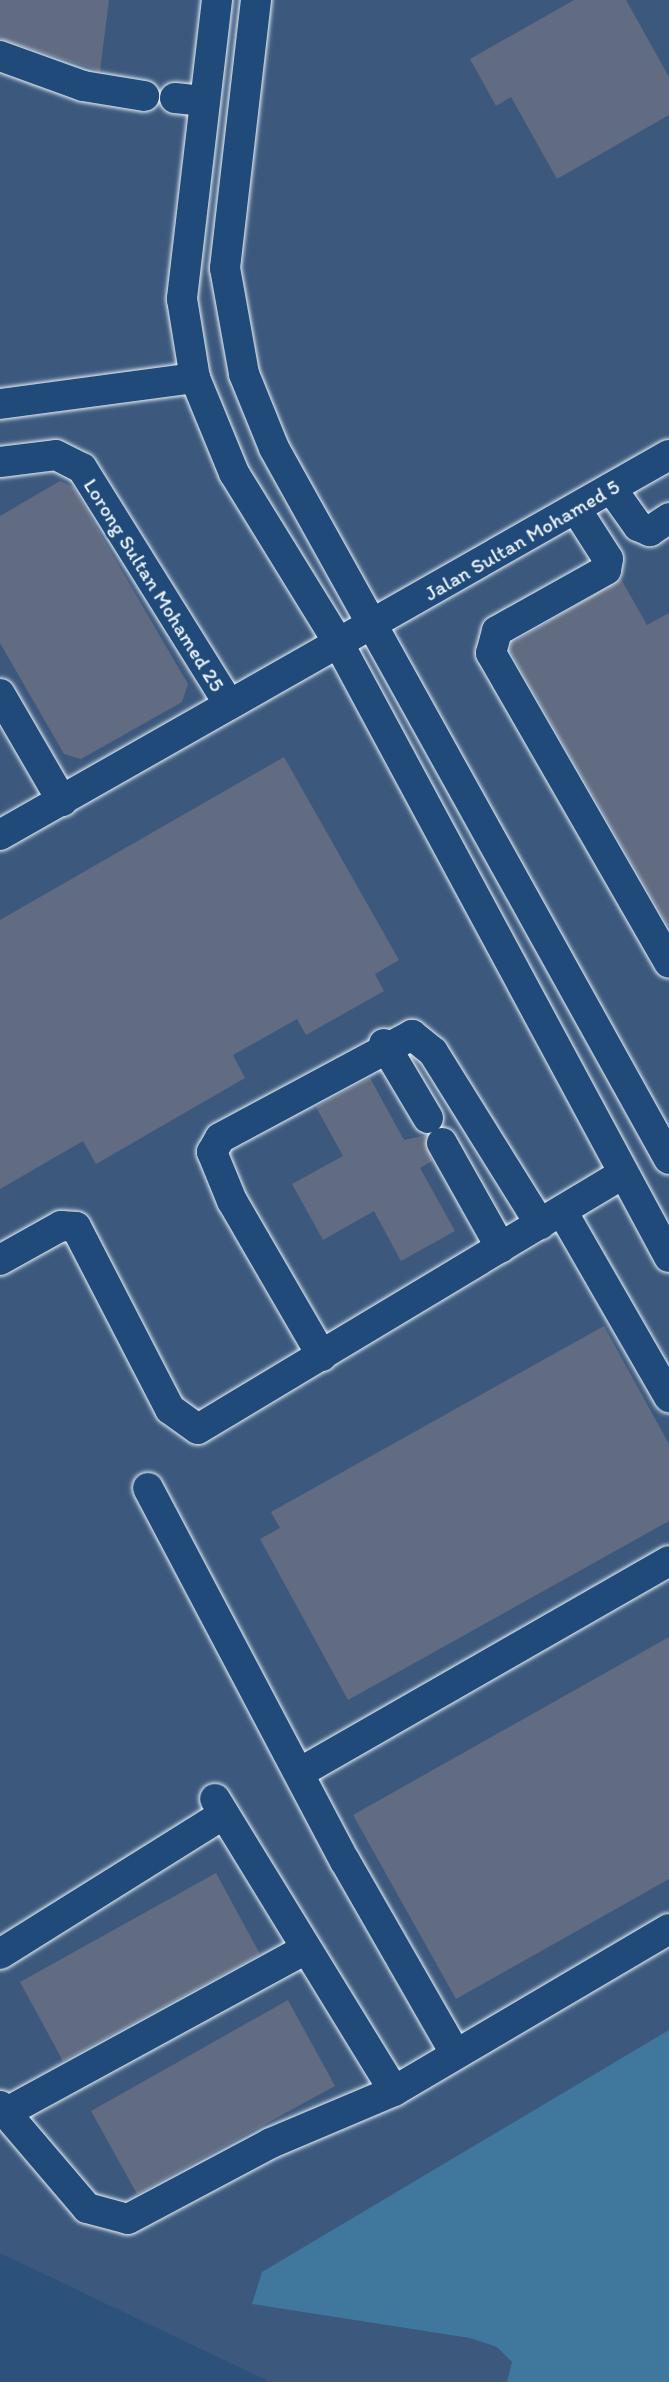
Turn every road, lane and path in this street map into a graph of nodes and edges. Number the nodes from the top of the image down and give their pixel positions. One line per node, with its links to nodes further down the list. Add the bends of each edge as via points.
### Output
1 (217, 0): 6 (street)
2 (256, 0): 14 (street, via 225,268 244,374 274,447)
3 (0, 56): 4 (street, via 83,86)
4 (144, 96)
5 (174, 98): 6 (street)
6 (205, 101): 7 (street, via 182,299)
7 (195, 378): 8 (street); 15 (street, via 234,473)
8 (0, 404)
9 (669, 455): 11 (street, Jalan Sultan Mohamed 5)
10 (0, 462): 17 (street, Lorong Sultan Mohamed 25, via 56,454 82,468)
11 (611, 488): 12 (street, Jalan Sultan Mohamed 5); 13 (street, via 638,526 650,531)
12 (576, 509): 14 (street, Jalan Sultan Mohamed 5); 20 (street, via 608,559 606,570 497,632 491,653)
13 (669, 518)
14 (376, 624): 15 (street, Jalan Sultan Mohamed 5); 22 (street)
15 (339, 644): 17 (street, Jalan Sultan Mohamed 5); 23 (street)
16 (0, 694): 18 (street)
17 (228, 704): 18 (street, Jalan Sultan Mohamed 5)
18 (62, 802): 19 (street, Jalan Sultan Mohamed 5)
19 (3, 825)
20 (669, 962)
21 (384, 1044): 24 (street, via 412,1035 428,1045); 25 (street); 30 (street, via 212,1148 249,1236)
22 (669, 1159)
23 (623, 1174): 26 (street); 28 (street)
24 (516, 1186): 25 (street); 26 (street)
25 (479, 1208): 27 (street)
26 (551, 1217): 27 (street); 31 (street)
27 (500, 1248): 30 (street)
28 (669, 1257)
29 (0, 1260): 30 (street, via 61,1226 76,1227 170,1409 198,1429)
30 (322, 1356)
31 (669, 1397)
32 (148, 1488): 34 (street)
33 (669, 1561): 34 (street)
34 (299, 1773): 38 (street)
35 (669, 1929): 38 (street)
36 (304, 1950): 37 (street, via 220,1807); 39 (street); 40 (street)
37 (0, 1954)
38 (455, 2053): 39 (street)
39 (394, 2091): 40 (street, via 271,2143 128,2219 87,2208)
40 (3, 2110)

